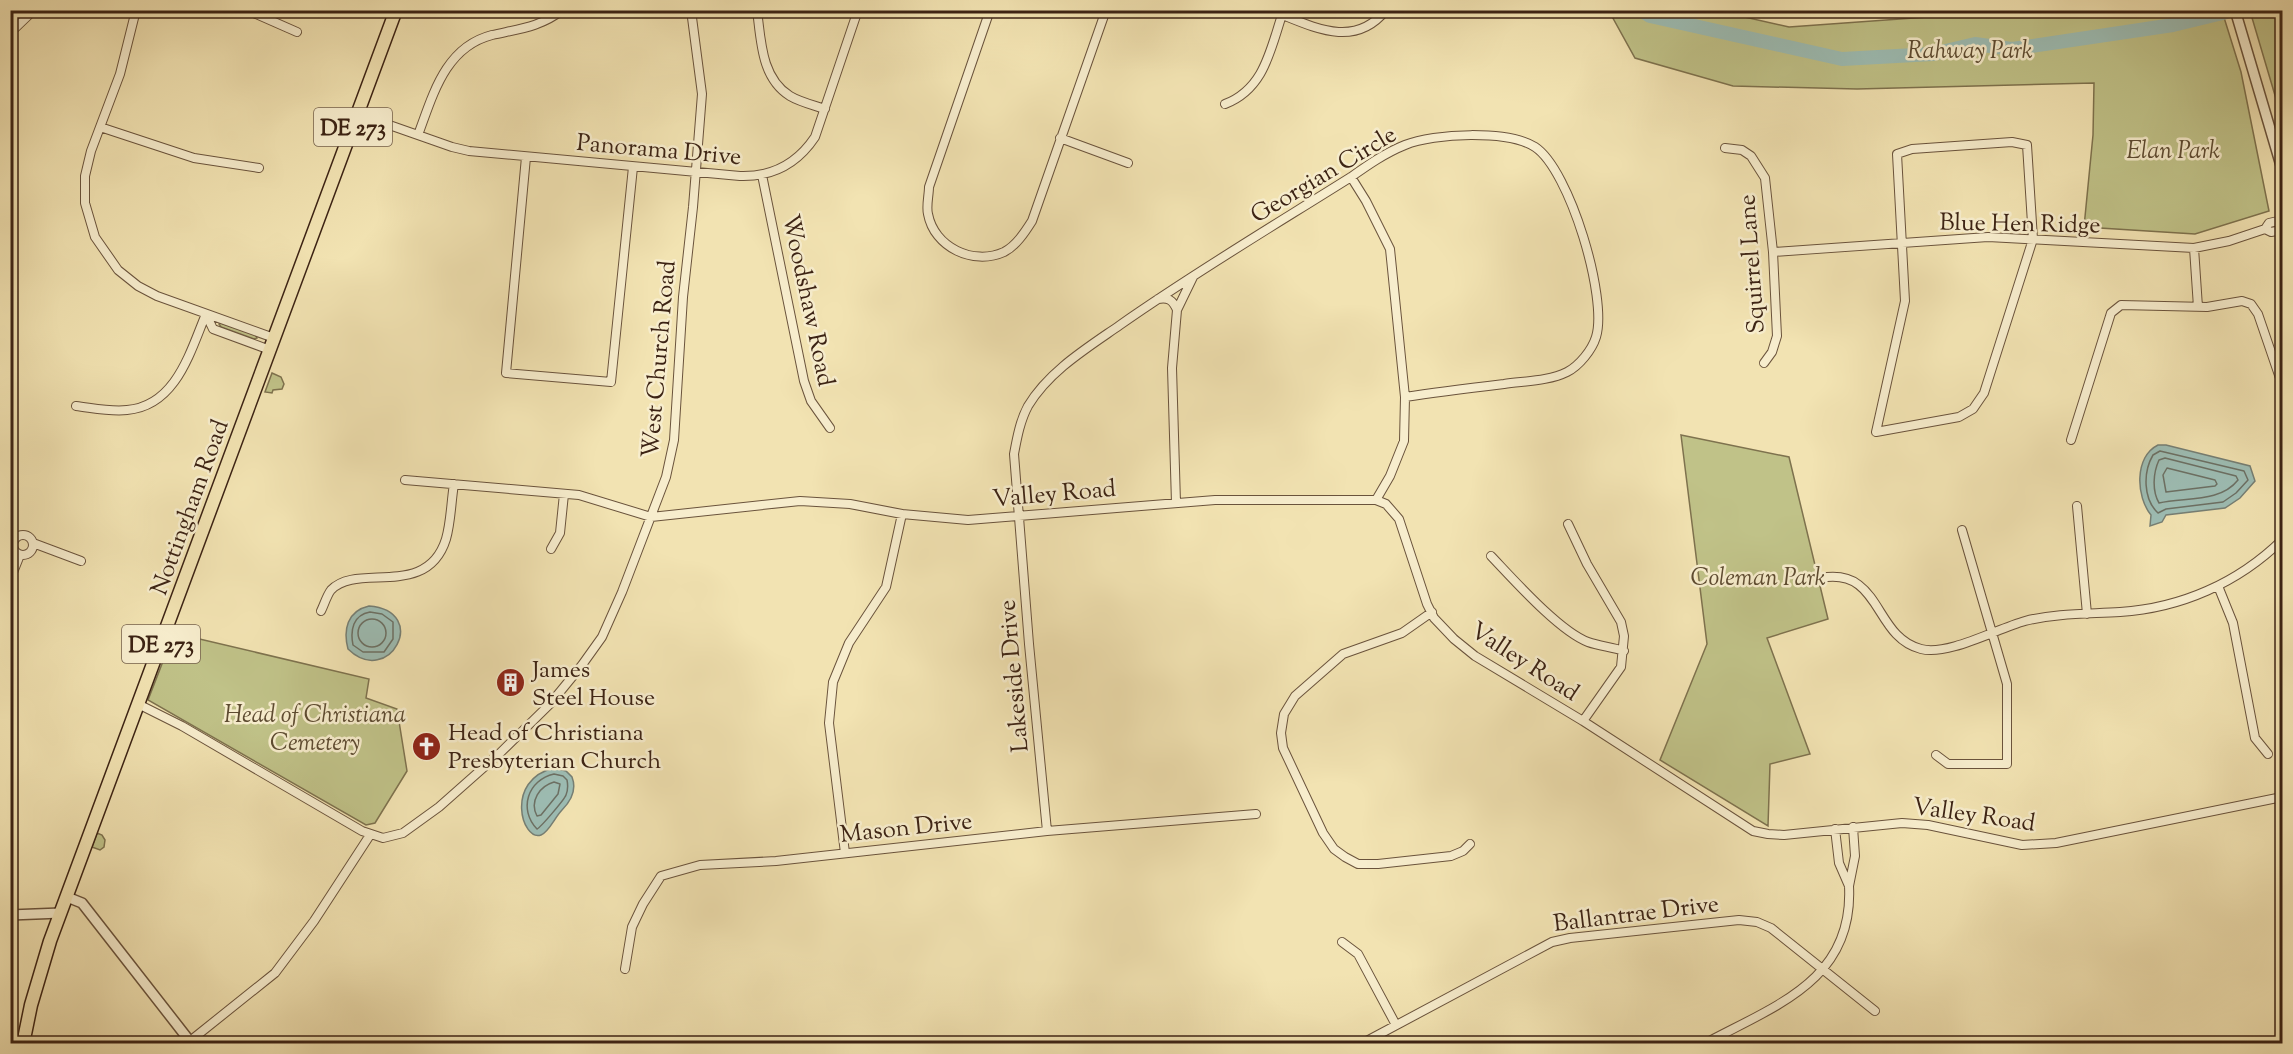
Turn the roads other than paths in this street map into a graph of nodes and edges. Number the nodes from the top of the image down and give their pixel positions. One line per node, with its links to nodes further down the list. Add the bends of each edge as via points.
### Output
1 (34, 10): 16 (street)
2 (136, 10): 20 (street, via 125,59)
3 (247, 10): 15 (street)
4 (396, 10): 19 (main road, Nottingham Road / DE 273)
5 (562, 10): 21 (street, via 545,22 490,36 462,51 442,74)
6 (691, 10): 29 (street, West Church Road, via 702,87)
7 (757, 10): 18 (street, via 763,54 772,78 789,95)
8 (858, 10): 18 (street, Panorama Drive)
9 (990, 10): 22 (street, via 929,187 927,214 942,242 953,250 985,256 1005,252 1032,221)
10 (1106, 10): 22 (street)
11 (1270, 10): 13 (street)
12 (1386, 10): 13 (street, via 1371,25 1347,33 1332,32)
13 (1282, 15): 17 (street, via 1254,85 1239,99)
14 (2237, 15): 28 (street)
15 (297, 32)
16 (10, 33)
17 (1225, 104)
18 (825, 109): 30 (street, Panorama Drive, via 815,137 803,152 783,167)
19 (358, 114): 21 (street, Panorama Drive); 44 (main road, Nottingham Road / DE 273)
20 (100, 127): 27 (street, via 194,158); 43 (street, via 87,163 84,189 87,214 102,249 118,270 138,286)
21 (418, 135): 24 (street, Panorama Drive, via 460,150)
22 (1060, 138): 25 (street)
23 (1725, 148): 38 (street, Squirrel Lane, via 1742,150 1751,156 1765,178)
24 (526, 157): 26 (street, Panorama Drive); 26 (street, via 506,373 611,382)
25 (1128, 163)
26 (633, 167): 29 (street, Panorama Drive)
27 (259, 168)
28 (2283, 169)
29 (696, 172): 30 (street, Panorama Drive); 59 (street, West Church Road, via 674,441 669,468)
30 (762, 175): 50 (street, Woodshaw Road, via 804,381 811,401)
31 (1351, 177): 39 (street, Georgian Circle); 48 (street, via 1390,249); 48 (street, Georgian Circle, via 1378,158 1431,138 1508,137 1536,147 1556,171 1573,206 1592,270 1599,303 1596,338 1568,372 1537,380)
32 (2283, 220): 33 (street, Blue Hen Ridge, via 2269,223)
33 (2265, 229): 34 (street, Blue Hen Ridge); 37 (street, Blue Hen Ridge)
34 (2283, 230)
35 (2033, 239): 36 (street, Blue Hen Ridge); 36 (street, via 2027,145 2012,142 1897,154); 36 (street, via 1979,403 1959,417 1876,432 1905,310); 37 (street, Blue Hen Ridge)
36 (1903, 242): 38 (street, Blue Hen Ridge)
37 (2194, 248): 41 (street)
38 (1773, 252): 46 (street, Squirrel Lane, via 1777,336)
39 (1194, 276): 40 (street, Georgian Circle); 42 (street)
40 (1156, 299): 42 (street, via 1170,299); 60 (street, Georgian Circle, via 1058,371 1028,406 1014,454)
41 (2198, 307): 47 (street, via 2242,301 2251,304); 51 (street, via 2128,304 2115,308)
42 (1177, 310): 56 (street, via 1172,368)
43 (206, 314): 44 (street); 45 (street, via 213,329); 49 (street, via 177,377 154,402 129,410)
44 (274, 338): 45 (main road, Nottingham Road / DE 273)
45 (270, 350): 78 (main road, Nottingham Road / DE 273)
46 (1764, 363)
47 (2283, 384)
48 (1405, 397): 55 (street, via 1404,441)
49 (76, 406)
50 (830, 428)
51 (2071, 440)
52 (405, 480): 53 (street)
53 (454, 484): 54 (street); 73 (street, via 446,539 429,565 404,576 343,582 331,591)
54 (564, 494): 59 (street, via 591,498); 66 (street, via 560,533)
55 (1376, 500): 56 (street, Valley Road); 74 (street, Valley Road, via 1386,504 1398,519)
56 (1176, 503): 60 (street, Valley Road)
57 (2077, 506): 75 (street)
58 (902, 514): 59 (street, Valley Road, via 850,504 800,501); 60 (street, Valley Road, via 968,520); 89 (street, via 886,587 849,643 833,682 829,723)
59 (651, 517): 87 (street, West Church Road, via 607,627 550,704 500,753 409,830 388,838)
60 (1019, 517): 86 (street, Lakeside Drive)
61 (1568, 524): 77 (street, via 1621,622)
62 (1962, 530): 76 (street)
63 (2283, 540): 72 (street)
64 (12, 543): 65 (street, via 23,535); 67 (street)
65 (33, 543): 67 (street, via 30,553); 69 (street)
66 (551, 549)
67 (20, 555): 71 (street)
68 (1491, 556): 77 (street, via 1570,632 1587,642)
69 (81, 561)
70 (1821, 578): 76 (street, via 1832,576 1859,584 1874,598 1896,636 1913,647 1933,651)
71 (10, 580)
72 (2218, 586): 75 (street, via 2162,606); 80 (street, via 2234,623 2255,738)
73 (321, 611)
74 (1432, 612): 79 (street, Valley Road, via 1443,629 1475,656); 88 (street, via 1402,633 1343,654 1295,696 1284,714 1283,748 1323,833 1345,858 1359,864 1378,864 1451,856)
75 (2087, 614): 76 (street, via 2037,619)
76 (1993, 631): 81 (street, via 2007,684 2007,764 1948,764)
77 (1624, 651): 79 (street, via 1621,667)
78 (138, 704): 87 (street); 91 (main road, Nottingham Road / DE 273)
79 (1583, 721): 85 (street, Valley Road, via 1753,831 1784,834)
80 (2268, 754)
81 (1936, 756)
82 (2283, 797): 84 (street, Valley Road, via 2038,845 2003,843 1915,824)
83 (1256, 814): 86 (street, Mason Drive)
84 (1853, 827): 85 (street, Valley Road); 90 (street, via 1855,865)
85 (1835, 829): 90 (street, via 1839,863)
86 (1047, 831): 89 (street, Mason Drive)
87 (370, 835): 99 (street, via 275,973)
88 (1470, 844)
89 (845, 853): 95 (street, Mason Drive, via 700,865 661,876 632,927)
90 (1849, 886): 96 (street, via 1844,931)
91 (67, 897): 92 (main road, Nottingham Road / DE 273); 99 (street, via 81,903)
92 (61, 913): 93 (street); 100 (main road, Nottingham Road / DE 273, via 43,963)
93 (10, 915)
94 (1341, 942): 98 (street, via 1358,954)
95 (625, 969)
96 (1823, 969): 97 (street, Ballantrae Drive); 98 (street, Ballantrae Drive, via 1771,928 1748,921 1570,938 1544,945); 102 (street, via 1795,994)
97 (1875, 1011)
98 (1396, 1025): 101 (street, Ballantrae Drive)
99 (191, 1042)
100 (23, 1044)
101 (1361, 1044)
102 (1704, 1044)

